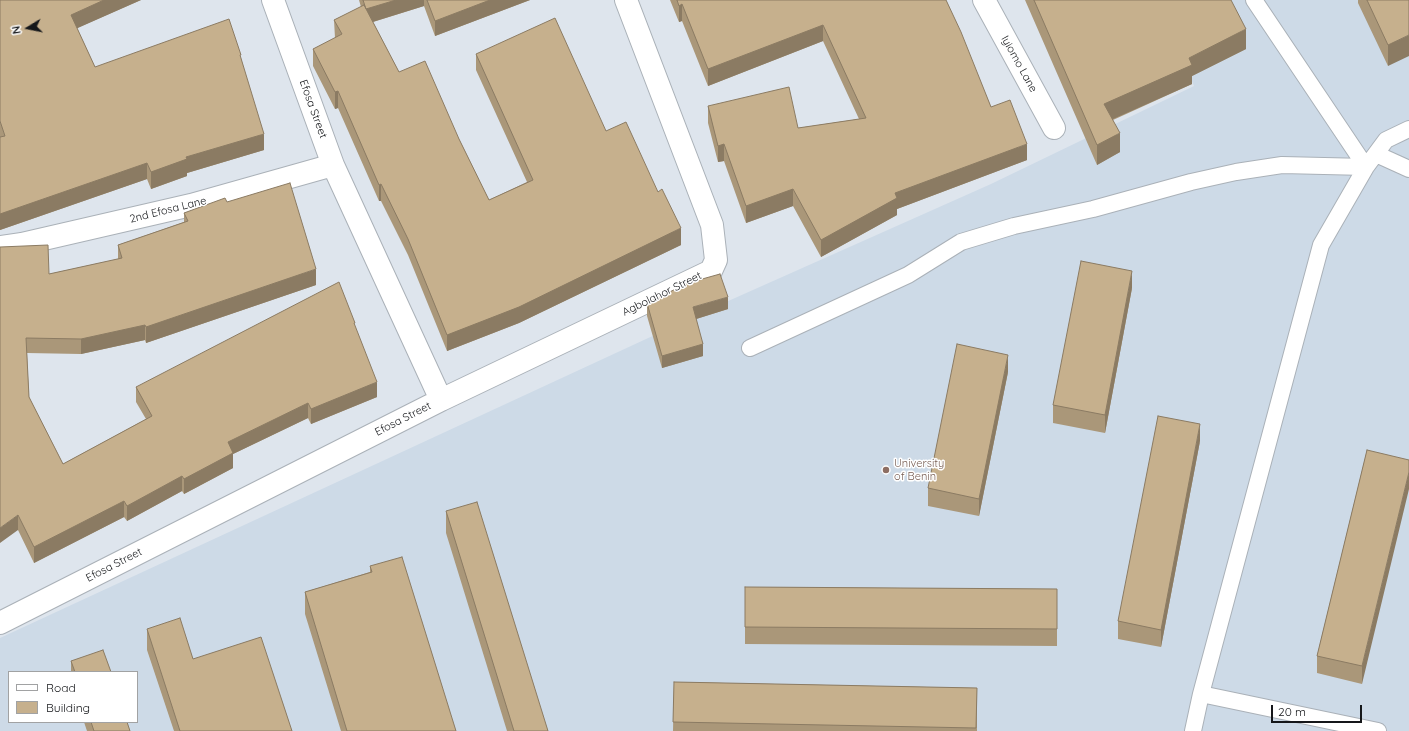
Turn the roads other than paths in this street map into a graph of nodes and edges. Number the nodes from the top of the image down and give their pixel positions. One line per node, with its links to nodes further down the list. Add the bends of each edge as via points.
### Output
1 (273, 0): 8 (street, Efosa Street)
2 (626, 0): 13 (street, Agbolahor Street, via 712,225 716,260 711,271)
3 (984, 0): 5 (street, Iyiomo Lane)
4 (1254, 0): 9 (lane)
5 (1054, 128)
6 (1409, 129): 7 (lane, via 1386,140)
7 (1376, 154): 9 (lane); 10 (lane)
8 (334, 165): 11 (street, 2nd Efosa Lane, via 191,205); 13 (street, Efosa Street)
9 (1366, 167): 12 (lane, via 1282,165 1236,172 1093,210 1014,226 961,242 908,274); 15 (lane, via 1321,245)
10 (1409, 169)
11 (0, 247)
12 (750, 348)
13 (441, 400): 14 (street, Efosa Street)
14 (0, 623)
15 (1201, 694): 16 (lane); 17 (lane)
16 (1193, 731)
17 (1378, 731)

